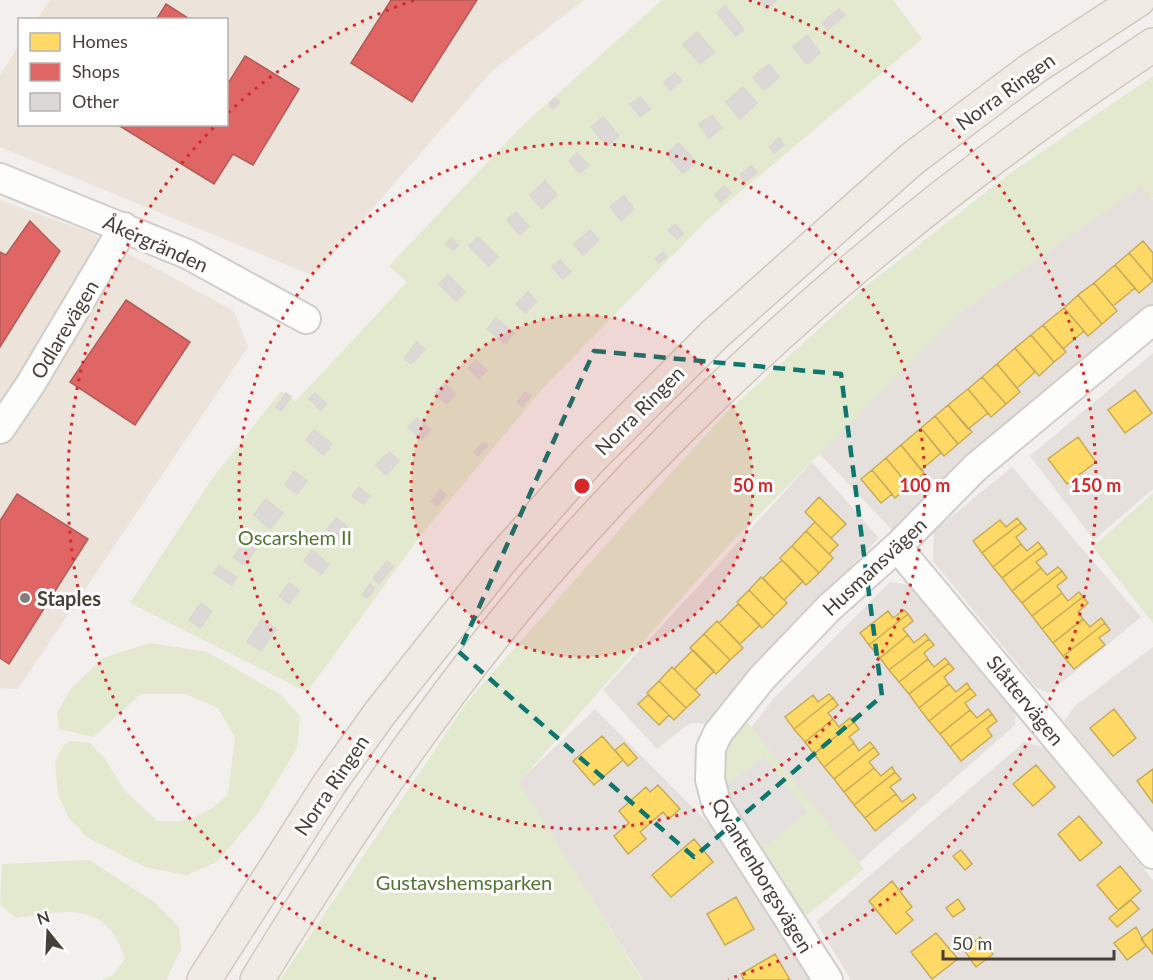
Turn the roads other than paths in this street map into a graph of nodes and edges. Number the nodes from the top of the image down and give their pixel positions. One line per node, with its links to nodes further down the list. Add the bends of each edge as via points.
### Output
1 (1138, 0): 11 (main road, Norra Ringen, via 1032,69 912,159 759,293 647,399 559,492 444,631 337,775)
2 (1153, 45): 14 (main road, via 1055,110 927,206 826,290 632,477 540,580 417,738 324,871)
3 (0, 178): 4 (street, Åkergränden)
4 (124, 227): 5 (street, Åkergränden, via 187,254); 7 (street, Odlarevägen, via 30,386)
5 (306, 319)
6 (1153, 320): 8 (street, Husmansvägen, via 976,467)
7 (0, 429)
8 (897, 547): 9 (street, Husmansvägen, via 829,608 762,678 718,733 711,748); 10 (street, Slåttervägen)
9 (710, 767): 15 (street, Qvantenborgsvägen, via 717,807)
10 (1153, 854)
11 (236, 929): 12 (main road, via 204,947); 13 (main road, Norra Ringen)
12 (183, 980)
13 (204, 980)
14 (257, 980)
15 (828, 980)

